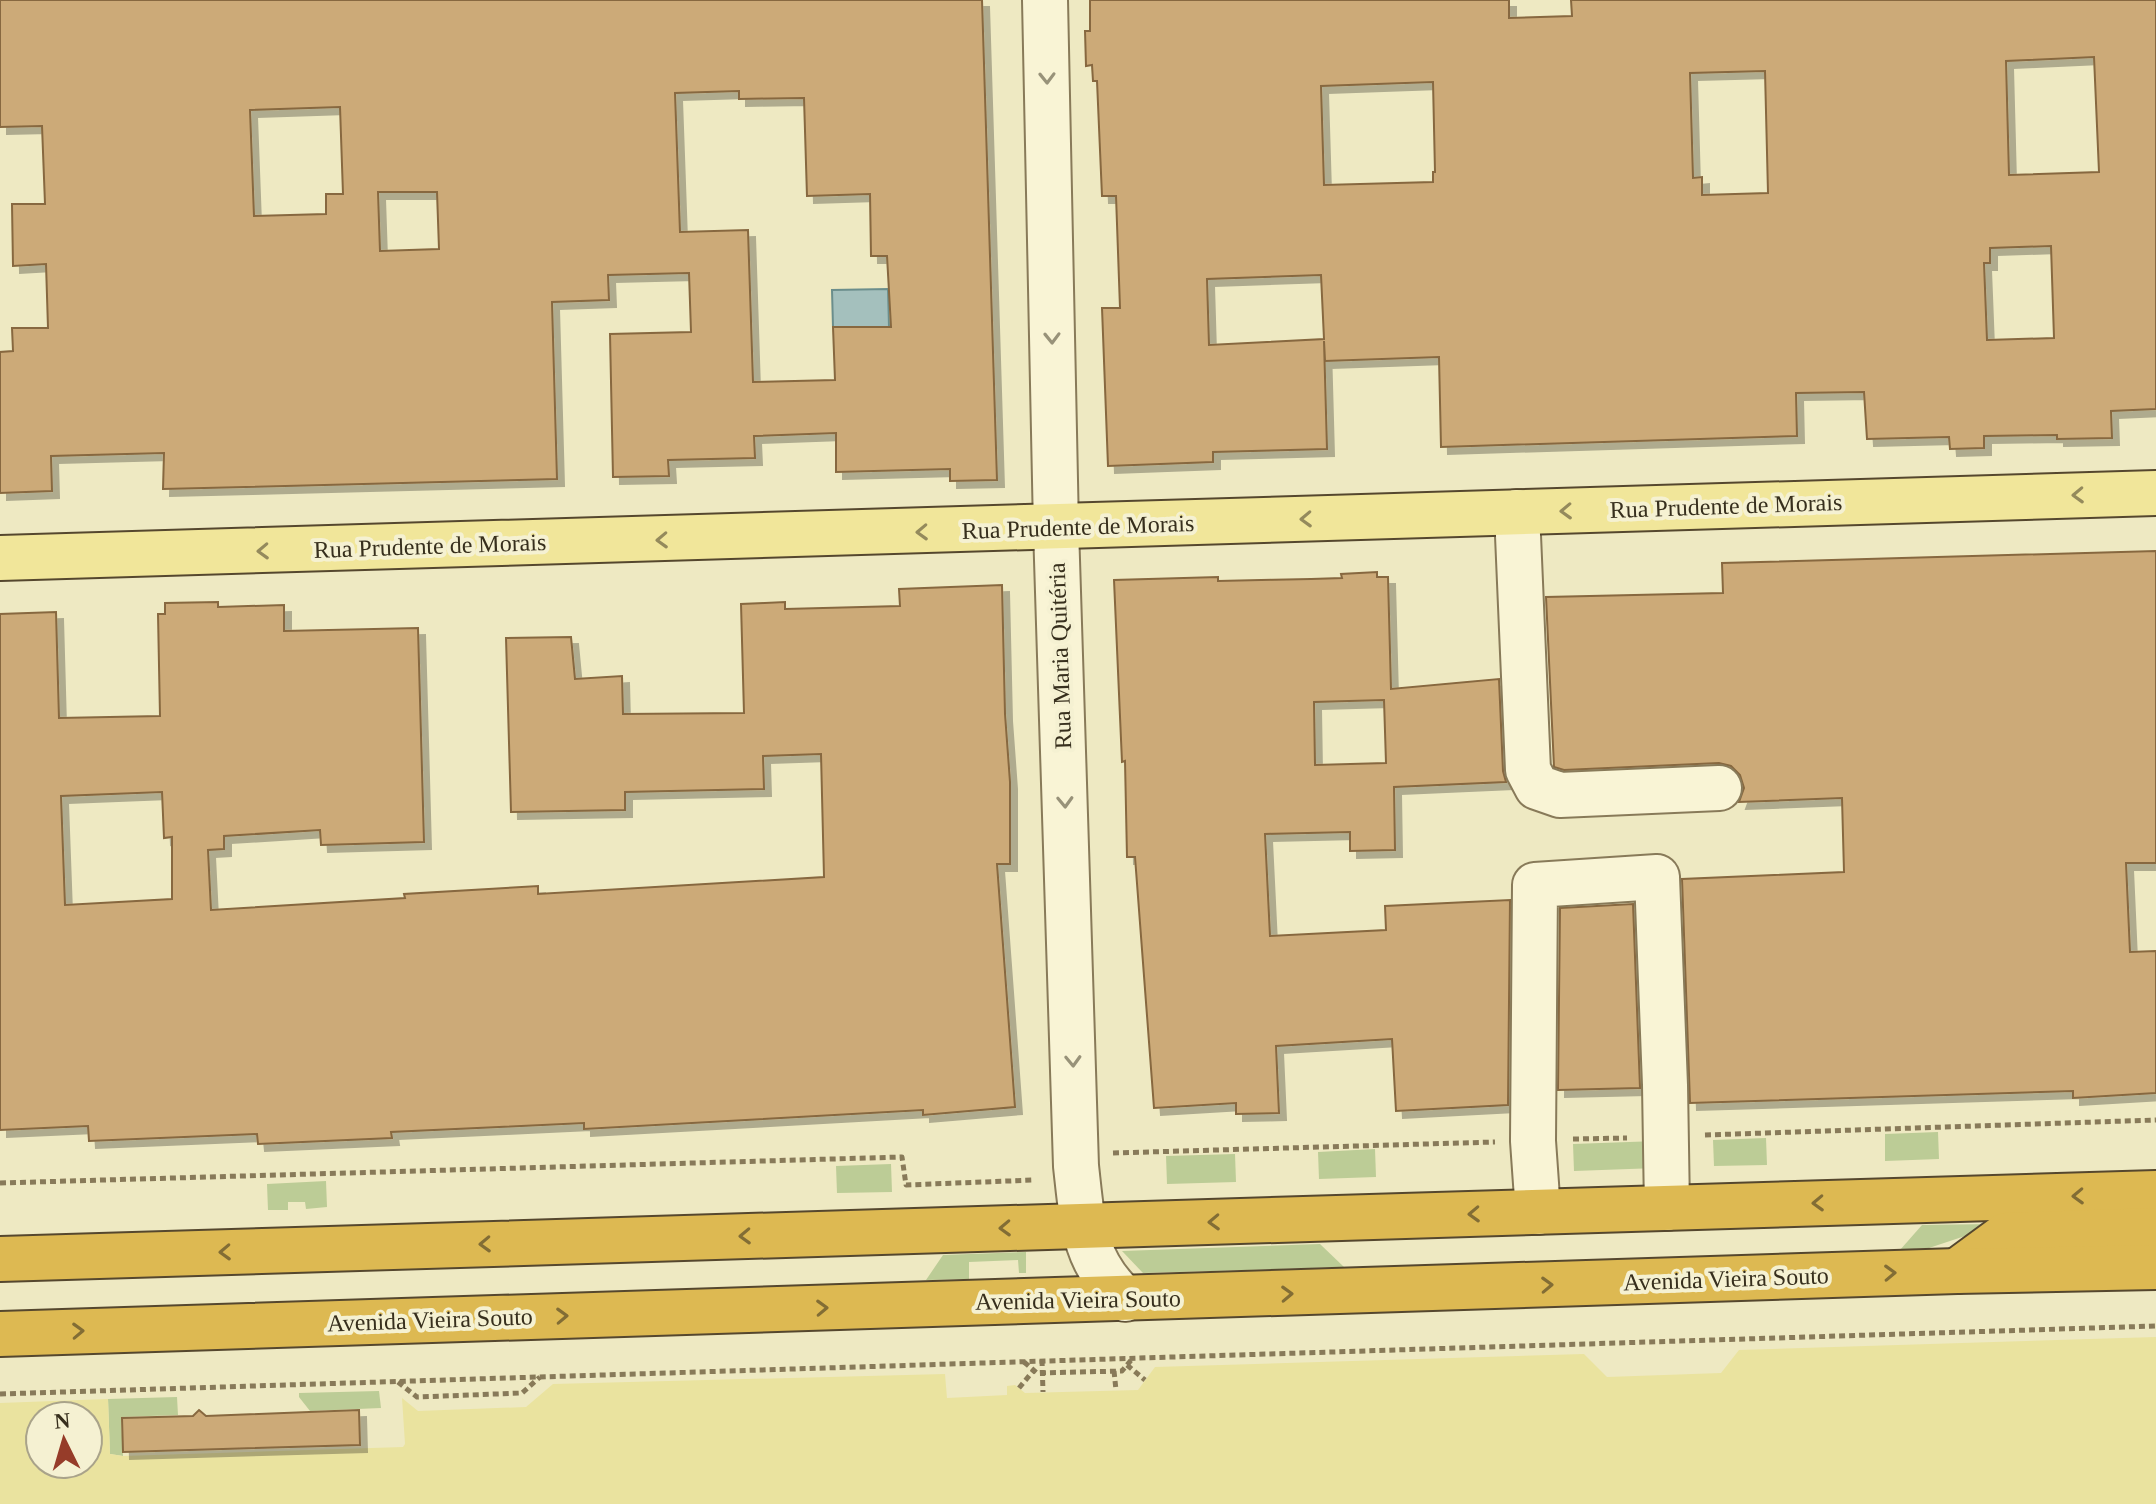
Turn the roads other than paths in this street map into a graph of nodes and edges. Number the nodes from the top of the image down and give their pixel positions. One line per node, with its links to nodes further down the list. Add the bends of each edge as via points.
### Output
1 (1045, 0): 4 (street, Rua Maria Quitéria, one-way to 4)
2 (2156, 493): 3 (main road, Rua Prudente de Morais, one-way to 3)
3 (1517, 512): 4 (main road, Rua Prudente de Morais, one-way to 4); 6 (street, via 1528,770 1537,787 1560,795)
4 (1056, 528): 5 (main road, Rua Prudente de Morais, one-way to 5); 10 (street, Rua Maria Quitéria, one-way to 10)
5 (0, 558)
6 (1719, 788)
7 (2156, 1193): 8 (highway, one-way to 8)
8 (1667, 1208): 9 (highway); 9 (street, via 1657,877 1535,885 1533,1141)
9 (1538, 1212): 10 (highway, one-way to 10)
10 (1083, 1226): 12 (highway, one-way to 12); 15 (street, Rua Maria Quitéria, via 1107,1282)
11 (2156, 1230): 14 (highway, via 2006,1235)
12 (0, 1259)
13 (2156, 1267): 14 (highway, Avenida Vieira Souto)
14 (1957, 1271): 15 (highway, Avenida Vieira Souto, one-way to 14)
15 (1125, 1299): 16 (highway, Avenida Vieira Souto, one-way to 15)
16 (0, 1334)

